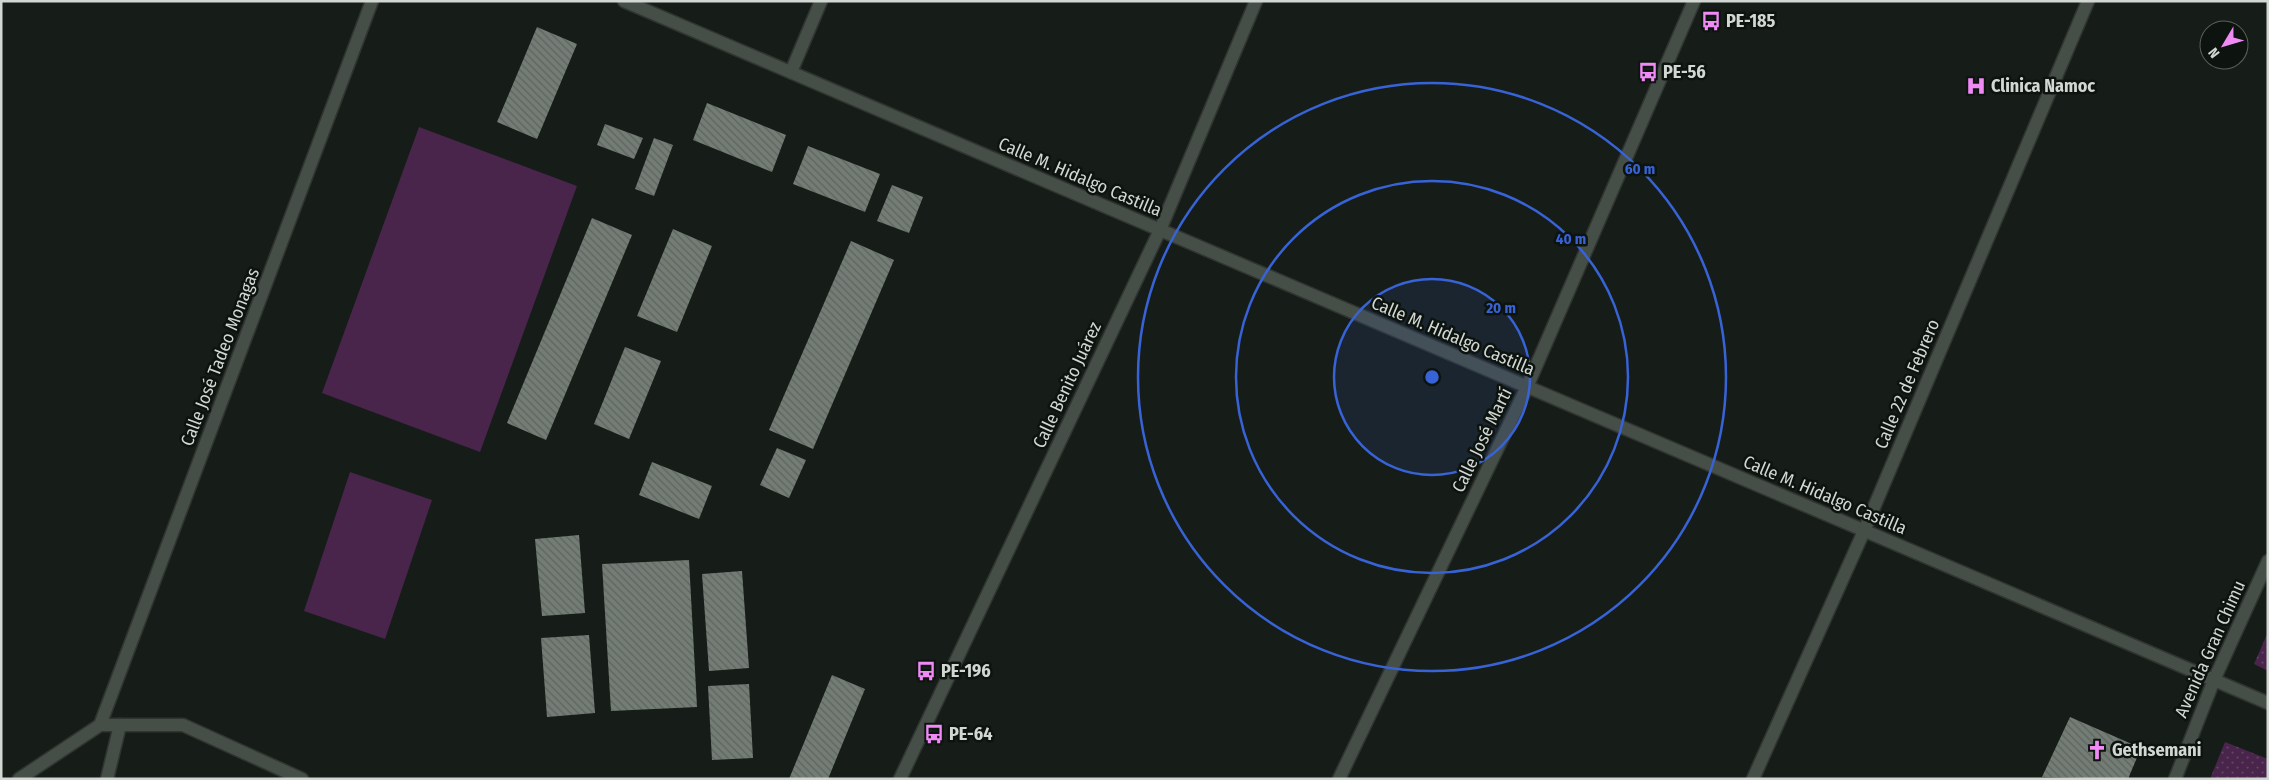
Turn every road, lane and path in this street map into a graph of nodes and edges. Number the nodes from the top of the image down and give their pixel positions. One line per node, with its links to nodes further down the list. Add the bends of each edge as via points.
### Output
1 (372, 1): 14 (street, Calle José Tadeo Monagas)
2 (624, 1): 7 (street, Calle M. Hidalgo Castilla)
3 (821, 1): 7 (street)
4 (1256, 1): 8 (street, Calle Benito Juárez)
5 (1694, 1): 9 (street, Calle José Martí)
6 (2088, 1): 10 (street, Calle 22 de Febrero)
7 (791, 72): 8 (street, Calle M. Hidalgo Castilla)
8 (1160, 230): 9 (street, Calle M. Hidalgo Castilla); 19 (street, Calle Benito Juárez)
9 (1527, 387): 10 (street, Calle M. Hidalgo Castilla); 20 (street, Calle José Martí)
10 (1864, 531): 12 (street, Calle M. Hidalgo Castilla); 21 (street, Calle 22 de Febrero)
11 (2268, 561): 12 (street, Avenida Gran Chimu)
12 (2214, 680): 13 (street, Calle M. Hidalgo Castilla); 22 (street, Avenida Gran Chimu)
13 (2268, 703)
14 (100, 725): 15 (street); 16 (street)
15 (120, 725): 17 (street); 18 (street, via 183,725)
16 (19, 779)
17 (107, 779)
18 (302, 779)
19 (900, 779)
20 (1339, 779)
21 (1753, 779)
22 (2175, 779)

